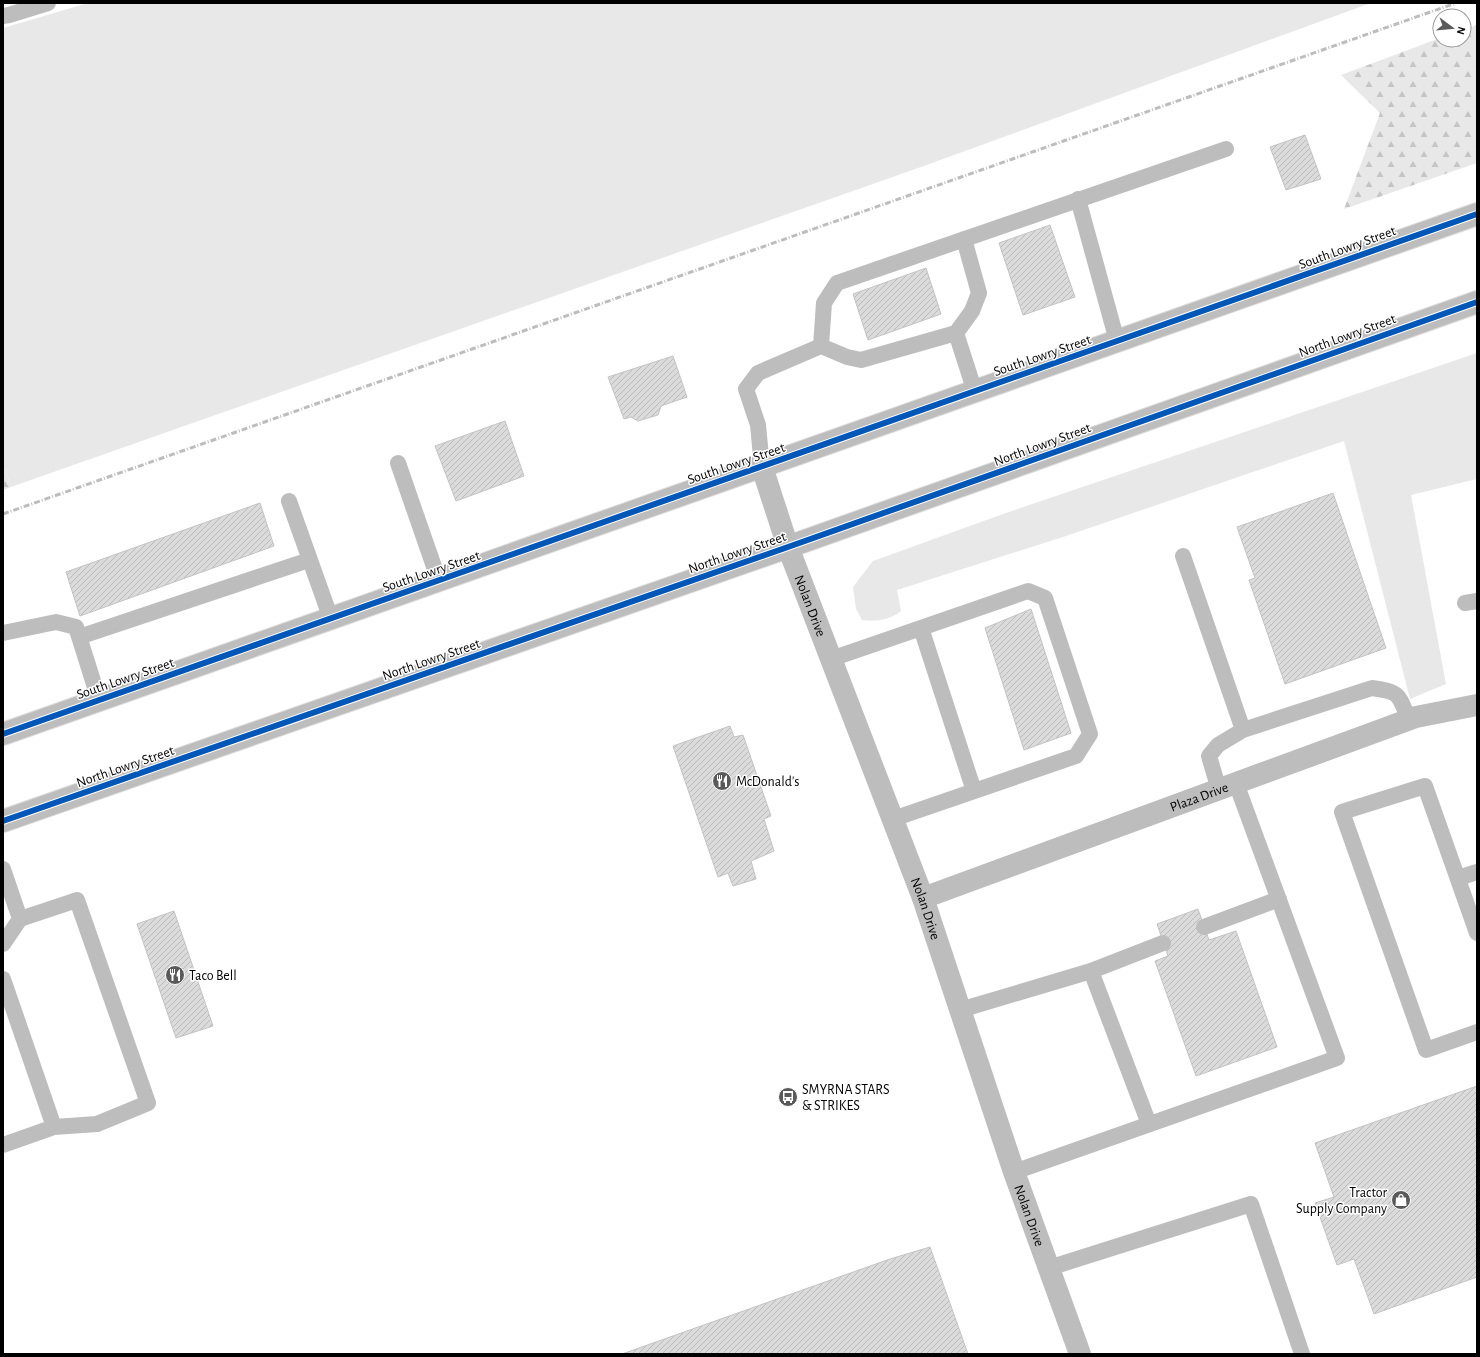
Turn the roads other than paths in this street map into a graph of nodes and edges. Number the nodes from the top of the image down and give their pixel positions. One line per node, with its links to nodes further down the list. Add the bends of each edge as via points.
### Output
1 (48, 3): 2 (lane)
2 (3, 16)
3 (1226, 149): 4 (lane)
4 (1078, 199): 6 (lane); 9 (lane)
5 (1477, 214): 9 (main road, South Lowry Street)
6 (964, 239): 8 (lane, via 979,293 972,311); 10 (lane, via 837,283 824,303)
7 (1477, 302): 15 (main road, North Lowry Street)
8 (956, 333): 10 (lane, via 861,360); 11 (lane)
9 (1117, 341): 11 (main road, South Lowry Street)
10 (821, 346): 13 (lane, via 758,373 746,389 758,425)
11 (975, 392): 13 (main road, South Lowry Street)
12 (398, 463): 18 (lane)
13 (762, 467): 15 (main road, Nolan Drive); 18 (main road, South Lowry Street)
14 (289, 501): 17 (lane)
15 (788, 547): 23 (main road, Nolan Drive); 32 (main road, North Lowry Street)
16 (1184, 556): 27 (lane)
17 (309, 560): 19 (lane); 22 (lane)
18 (439, 581): 19 (main road, South Lowry Street)
19 (331, 619): 24 (main road, South Lowry Street)
20 (921, 628): 23 (lane); 30 (lane); 30 (lane, via 1028,591 1046,598 1090,734 1076,756)
21 (3, 633): 22 (lane, via 56,622 76,627)
22 (79, 637): 24 (lane)
23 (831, 659): 31 (main road, Nolan Drive)
24 (99, 700): 28 (main road, South Lowry Street)
25 (1477, 706): 26 (main road, Plaza Drive)
26 (1409, 720): 27 (lane, via 1399,696 1372,688); 29 (main road, Plaza Drive)
27 (1244, 730): 29 (lane, via 1218,745 1208,756)
28 (3, 734)
29 (1227, 786): 36 (main road, Plaza Drive); 37 (lane)
30 (974, 791): 31 (lane)
31 (893, 819): 36 (main road, Nolan Drive)
32 (3, 821)
33 (3, 869): 38 (lane)
34 (1477, 872): 35 (lane)
35 (1458, 878): 40 (lane); 46 (lane, via 1425,786 1342,812 1426,1050)
36 (923, 898): 45 (main road, Nolan Drive)
37 (1279, 899): 39 (lane); 47 (lane, via 1337,1058)
38 (20, 919): 42 (lane); 48 (lane, via 77,900 148,1102 97,1124)
39 (1204, 927)
40 (1477, 933)
41 (1163, 943): 43 (lane)
42 (3, 944)
43 (1091, 971): 45 (lane); 47 (lane)
44 (3, 979): 48 (lane)
45 (960, 1010): 50 (main road, Nolan Drive)
46 (1477, 1032)
47 (1150, 1124): 50 (lane)
48 (54, 1128): 49 (lane)
49 (3, 1145)
50 (1014, 1172): 51 (main road, Nolan Drive)
51 (1049, 1268): 52 (main road, Nolan Drive); 53 (lane, via 1251,1204)
52 (1080, 1354)
53 (1302, 1354)

